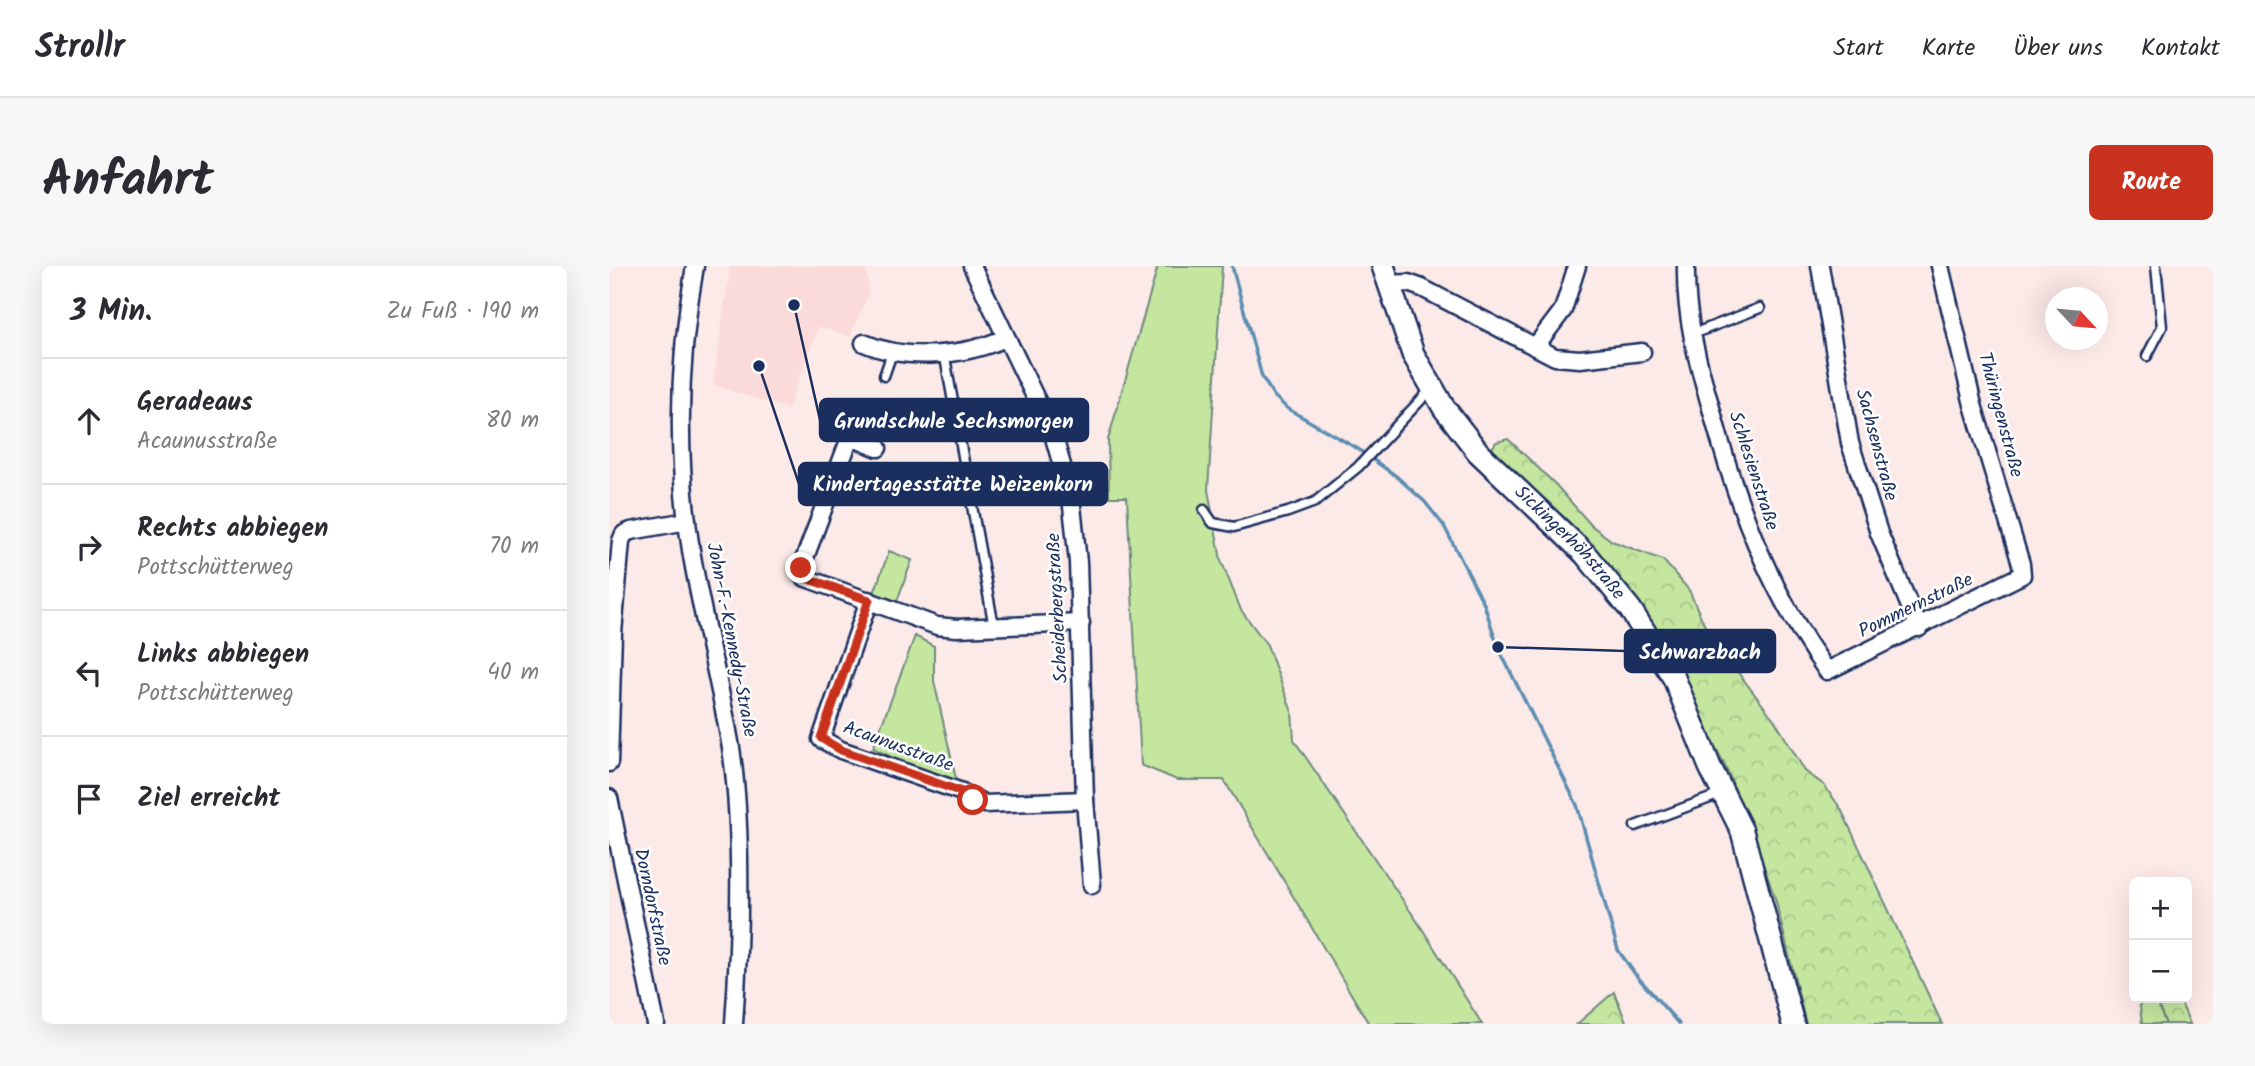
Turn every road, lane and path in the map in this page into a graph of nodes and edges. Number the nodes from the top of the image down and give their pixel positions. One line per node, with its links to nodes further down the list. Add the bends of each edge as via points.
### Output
1 (695, 266): 22 (street, John-F.-Kennedy-Straße, via 681,376)
2 (972, 266): 11 (street, Scheiderbergstraße)
3 (1577, 266): 13 (street, via 1563,310)
4 (1686, 266): 10 (street, Schlesienstraße)
5 (1820, 266): 27 (street, Sachsenstraße, via 1850,443 1879,533)
6 (1940, 266): 23 (street, Thüringenstraße, via 1973,405)
7 (2156, 266): 17 (lane, via 2162,327)
8 (1386, 275): 13 (street, via 1422,288); 19 (main road, Sickingerhöhstraße, via 1413,355)
9 (1760, 308): 10 (lane)
10 (1690, 335): 28 (street, Schlesienstraße, via 1745,524 1799,629)
11 (1005, 338): 14 (street, via 970,350); 25 (street, Scheiderbergstraße, via 1059,450 1075,521)
12 (864, 343): 16 (street)
13 (1535, 347): 15 (street, via 1564,359)
14 (944, 352): 16 (street); 26 (lane)
15 (1642, 352)
16 (892, 354): 18 (lane)
17 (2147, 356)
18 (884, 376)
19 (1432, 388): 21 (lane, via 1358,467 1315,502 1234,527 1213,523); 30 (main road, Sickingerhöhstraße, via 1478,452 1585,554 1630,609 1674,678)
20 (878, 448): 24 (street, via 856,439 848,443 801,573)
21 (1204, 510)
22 (687, 521): 29 (street, via 631,531 621,541); 35 (street, John-F.-Kennedy-Straße, via 733,766 737,881)
23 (2022, 575): 27 (street, Pommernstraße)
24 (869, 600): 26 (street, via 937,626); 32 (street, Acaunusstraße, via 821,738 841,750 985,804)
25 (1081, 623): 26 (street); 32 (street, Scheiderbergstraße)
26 (993, 627)
27 (1919, 628): 28 (street, Pommernstraße)
28 (1827, 671)
29 (609, 763)
30 (1724, 794): 33 (lane); 37 (main road, Sickingerhöhstraße, via 1742,831)
31 (609, 798): 36 (street, Dorndorfstraße)
32 (1085, 800): 34 (street, Scheiderbergstraße)
33 (1635, 826)
34 (1092, 885)
35 (734, 1023)
36 (656, 1024)
37 (1793, 1024)

